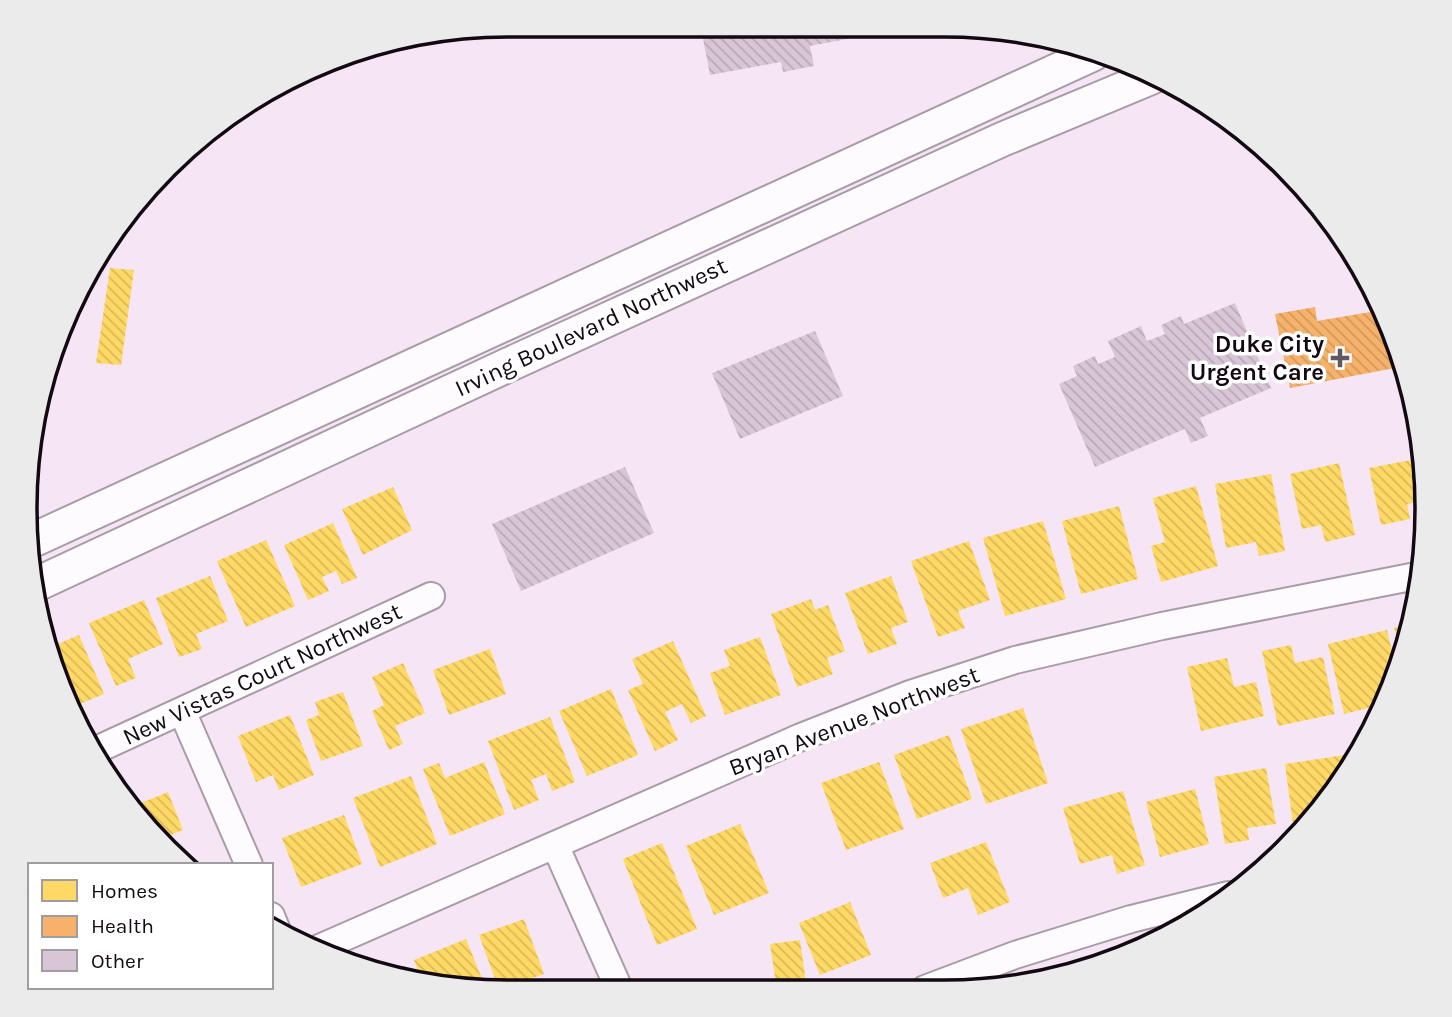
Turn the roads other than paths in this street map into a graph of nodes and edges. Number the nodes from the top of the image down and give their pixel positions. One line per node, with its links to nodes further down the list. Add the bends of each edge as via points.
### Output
1 (1083, 58): 3 (street, Irving Boulevard Northwest)
2 (1143, 81): 5 (street, Irving Boulevard Northwest, via 991,144)
3 (38, 538)
4 (1410, 577): 9 (street, Bryan Avenue Northwest, via 1015,660 813,732)
5 (43, 581)
6 (431, 596): 7 (street, New Vistas Court Northwest)
7 (182, 711): 8 (street, New Vistas Court Northwest); 10 (street)
8 (102, 747)
9 (555, 845): 12 (street, Bryan Avenue Northwest); 13 (street)
10 (248, 863)
11 (1207, 900): 14 (street, via 1131,919)
12 (328, 944)
13 (615, 980)
14 (949, 980)

